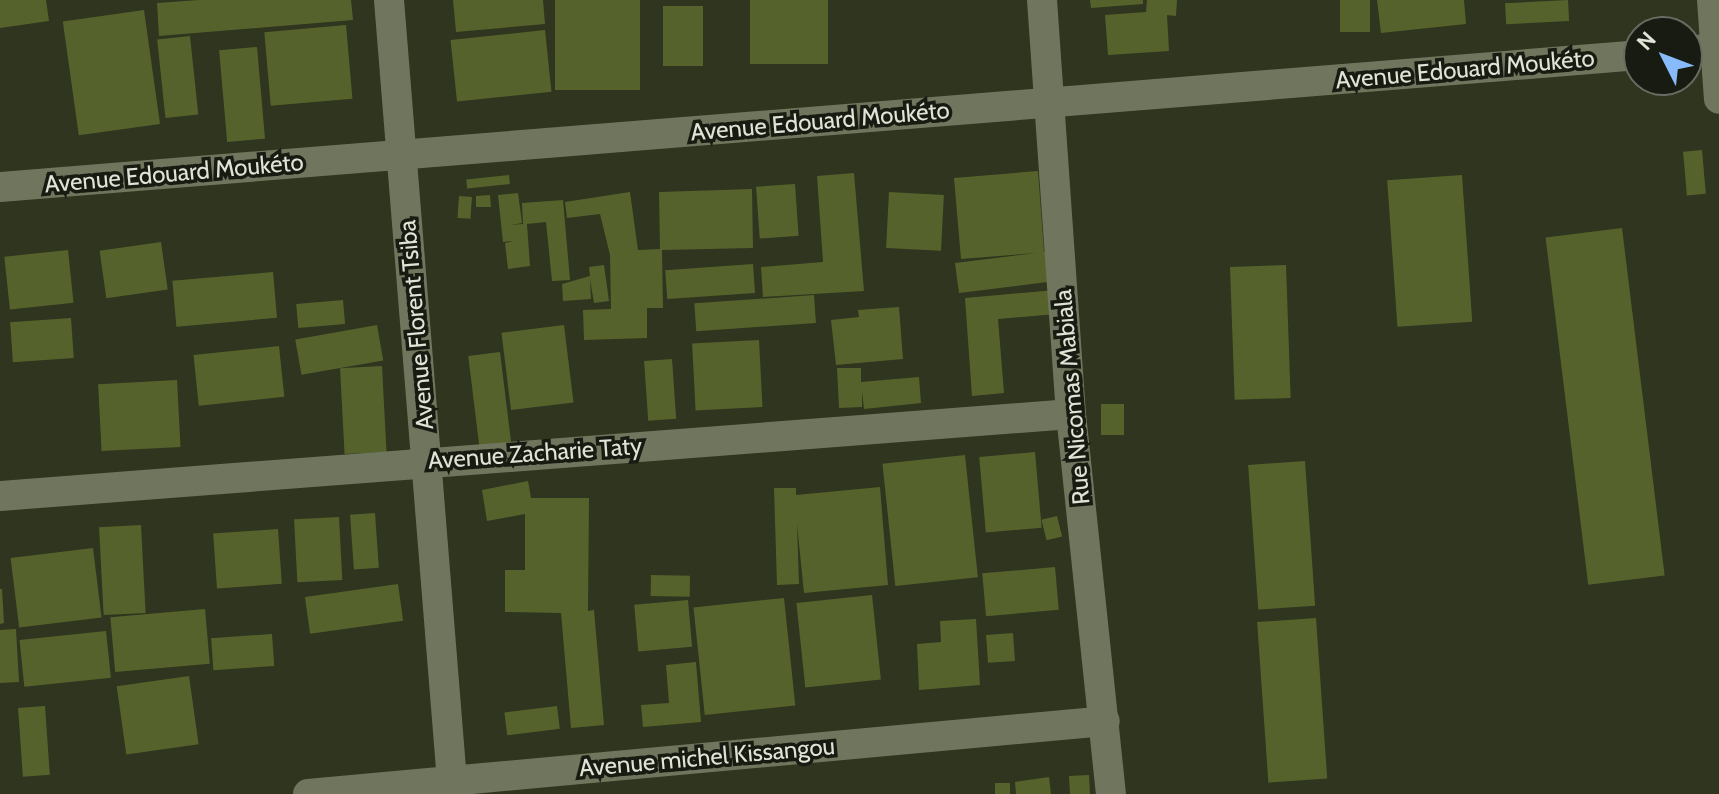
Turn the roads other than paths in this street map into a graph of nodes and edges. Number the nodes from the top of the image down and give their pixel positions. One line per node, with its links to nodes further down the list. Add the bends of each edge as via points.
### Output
1 (389, 0): 9 (street, Avenue Florent Tsiba)
2 (1042, 0): 8 (street, Rue Nicomas Mabiala)
3 (1712, 0): 4 (street)
4 (1703, 45)
5 (1703, 53): 7 (street)
6 (1623, 56): 8 (street, Avenue Edouard Moukéto)
7 (1719, 99)
8 (1052, 102): 9 (street, Avenue Edouard Moukéto); 11 (street, Rue Nicomas Mabiala)
9 (402, 155): 10 (street, Avenue Edouard Moukéto); 12 (street, Avenue Florent Tsiba)
10 (0, 187)
11 (1071, 414): 12 (street, Avenue Zacharie Taty); 14 (street, Rue Nicomas Mabiala)
12 (427, 461): 13 (street, Avenue Zacharie Taty); 15 (street, Avenue Florent Tsiba)
13 (0, 496)
14 (1105, 721): 15 (street, Avenue michel Kissangou); 17 (street, Rue Nicomas Mabiala)
15 (452, 787): 16 (street, Avenue michel Kissangou)
16 (308, 794)
17 (1111, 794)

